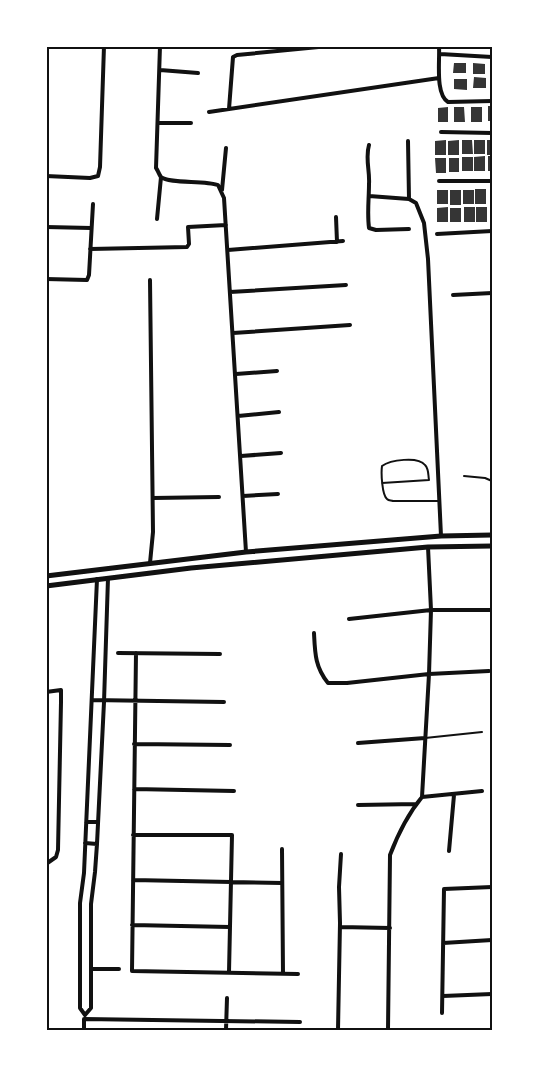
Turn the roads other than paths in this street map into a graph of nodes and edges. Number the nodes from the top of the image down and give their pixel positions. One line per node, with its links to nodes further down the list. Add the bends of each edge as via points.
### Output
1 (104, 46): 21 (street, via 98,176)
2 (160, 46): 8 (street)
3 (329, 46): 12 (street, via 233,57)
4 (431, 46): 5 (street)
5 (439, 47): 6 (street)
6 (440, 54): 7 (street); 10 (street)
7 (492, 57)
8 (160, 70): 9 (street); 14 (street)
9 (198, 73)
10 (439, 78): 11 (street, via 442,97 448,102); 12 (street)
11 (492, 101)
12 (229, 109): 13 (street)
13 (209, 112)
14 (158, 123): 15 (street); 22 (street, via 156,168)
15 (191, 123)
16 (441, 132): 17 (street)
17 (492, 133)
18 (408, 141): 27 (street)
19 (369, 145): 26 (street)
20 (226, 148): 25 (street)
21 (46, 177)
22 (161, 177): 25 (street, via 170,181 210,182); 30 (street)
23 (439, 181): 24 (street)
24 (492, 181)
25 (222, 191): 31 (street)
26 (369, 196): 27 (street); 34 (street, via 369,228)
27 (408, 199): 60 (street, via 416,203 424,224 428,259)
28 (93, 204): 33 (street)
29 (336, 218): 38 (street, via 340,242)
30 (157, 219)
31 (226, 225): 37 (street, via 188,227 187,247); 38 (street)
32 (46, 227): 33 (street)
33 (91, 228): 37 (street)
34 (409, 229)
35 (492, 231): 36 (street)
36 (437, 234)
37 (90, 249): 39 (street, via 87,280)
38 (228, 250): 42 (street)
39 (46, 279)
40 (150, 280): 59 (street)
41 (346, 285): 42 (street)
42 (230, 292): 46 (street)
43 (492, 293): 44 (street)
44 (453, 295)
45 (350, 325): 46 (street)
46 (233, 333): 48 (street)
47 (277, 371): 48 (street)
48 (236, 374): 50 (street)
49 (279, 412): 50 (street)
50 (238, 416): 52 (street)
51 (281, 453): 52 (street)
52 (240, 456): 57 (street)
53 (464, 476): 54 (lane)
54 (492, 481): 61 (lane)
55 (382, 483): 55 (lane, via 429,480 428,468 418,460 388,461 382,466); 60 (lane, via 388,500)
56 (278, 494): 57 (street)
57 (243, 496): 68 (street)
58 (219, 497): 59 (street)
59 (153, 498): 69 (street)
60 (440, 501): 63 (street)
61 (491, 511)
62 (492, 535): 63 (street)
63 (441, 536): 64 (street); 67 (street)
64 (428, 537): 66 (street); 68 (street)
65 (492, 546): 67 (street)
66 (428, 547): 67 (street); 70 (street); 75 (street)
67 (442, 547)
68 (246, 552): 69 (street); 70 (street)
69 (150, 563): 71 (street)
70 (247, 563): 72 (street)
71 (46, 576)
72 (108, 578): 73 (street); 86 (street)
73 (97, 579): 74 (street); 85 (street)
74 (46, 586)
75 (431, 610): 76 (street); 77 (street); 83 (street)
76 (492, 610)
77 (349, 619)
78 (314, 633): 83 (street, via 316,662 328,683)
79 (118, 653): 80 (street)
80 (136, 653): 81 (street); 87 (street)
81 (220, 654)
82 (489, 671): 83 (street)
83 (429, 674): 90 (street)
84 (46, 692): 109 (street, via 61,690 58,850 56,857)
85 (92, 700): 86 (street); 101 (street)
86 (104, 700): 87 (street); 102 (street)
87 (135, 700): 88 (street); 92 (street)
88 (224, 702)
89 (482, 732): 90 (lane)
90 (425, 738): 91 (street); 98 (street)
91 (358, 743)
92 (134, 744): 93 (street); 94 (street)
93 (230, 745)
94 (134, 789): 95 (street); 103 (street)
95 (234, 791)
96 (482, 791): 97 (street)
97 (454, 795): 98 (street); 107 (street)
98 (422, 797): 99 (street)
99 (416, 804): 100 (street); 117 (street, via 390,855)
100 (358, 805)
101 (86, 822): 102 (street); 104 (street)
102 (98, 822): 105 (street)
103 (133, 836): 110 (street); 111 (street, via 232,835)
104 (85, 843): 105 (street); 129 (street, via 80,903 80,1008)
105 (97, 844): 120 (street, via 91,904)
106 (282, 849): 112 (street)
107 (449, 851)
108 (341, 854): 116 (street)
109 (46, 864)
110 (133, 880): 111 (street); 114 (street)
111 (231, 882): 112 (street); 115 (street)
112 (282, 883): 123 (street)
113 (492, 887): 119 (street, via 444,889)
114 (132, 925): 115 (street); 122 (street, via 132,971)
115 (230, 927): 122 (street)
116 (340, 927): 117 (street); 134 (street)
117 (390, 928): 135 (street)
118 (492, 940): 119 (street)
119 (443, 943): 126 (street)
120 (91, 969): 121 (street); 129 (street, via 91,1008)
121 (119, 969)
122 (229, 973): 123 (street)
123 (283, 974): 124 (street)
124 (298, 974)
125 (492, 994): 126 (street)
126 (443, 996): 128 (street)
127 (227, 998): 130 (street)
128 (442, 1013)
129 (84, 1017): 130 (street); 132 (street)
130 (226, 1021): 131 (street); 133 (street)
131 (300, 1022)
132 (84, 1030)
133 (226, 1030)
134 (338, 1030)
135 (388, 1030)

